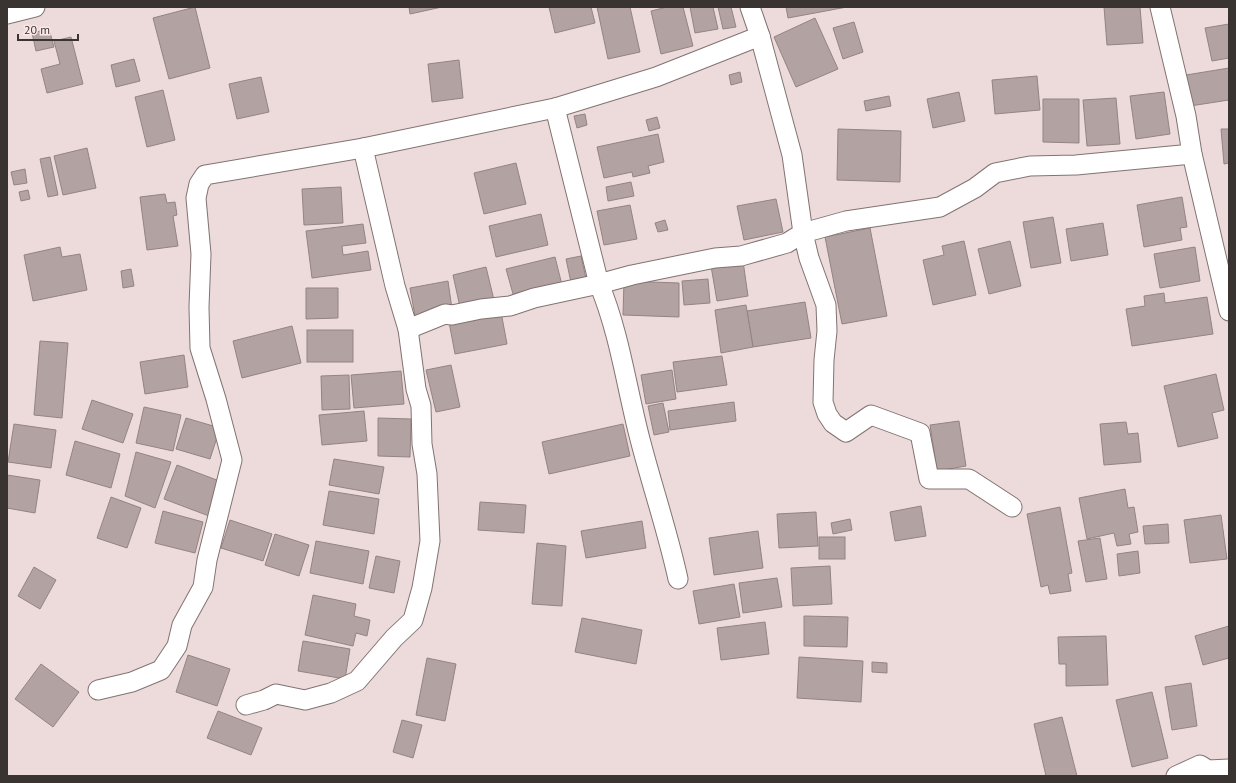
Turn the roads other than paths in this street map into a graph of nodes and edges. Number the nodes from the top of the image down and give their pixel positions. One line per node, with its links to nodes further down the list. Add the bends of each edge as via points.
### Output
1 (35, 7): 4 (street)
2 (750, 7): 5 (street)
3 (1160, 7): 8 (street, via 1186,116)
4 (7, 14)
5 (760, 36): 6 (street, via 656,77); 9 (street, via 792,155)
6 (555, 108): 7 (street); 10 (street)
7 (363, 148): 12 (street, via 393,278); 15 (street, via 205,175 199,184 196,198 201,254 200,348 232,460 207,560 203,587 182,625 177,646 161,670 132,682)
8 (1192, 154): 9 (street, via 1076,165 1030,166 995,173 975,188 940,207 846,221); 11 (street)
9 (804, 232): 10 (street, via 788,243 741,256 715,258); 13 (street, via 809,258 826,305 828,331 823,402 833,423 846,432 871,415 920,433 929,479 969,479)
10 (599, 284): 12 (street, via 534,298 510,306 445,314); 14 (street, via 606,300)
11 (1229, 311)
12 (408, 329): 16 (street, via 416,389 422,406 422,444 427,474 430,534 422,588 413,620 357,681 331,693 305,700 276,694)
13 (1012, 507)
14 (678, 579)
15 (98, 690)
16 (246, 705)
17 (1229, 769): 18 (street, via 1208,770 1200,765)
18 (1176, 776)

